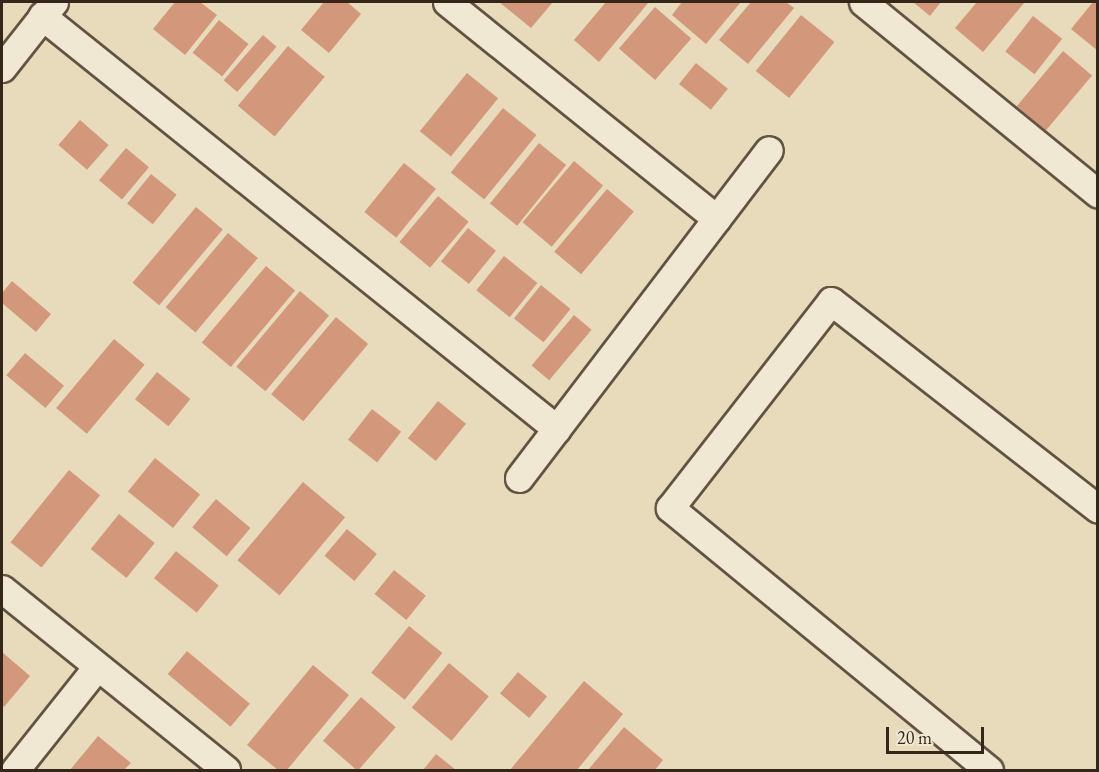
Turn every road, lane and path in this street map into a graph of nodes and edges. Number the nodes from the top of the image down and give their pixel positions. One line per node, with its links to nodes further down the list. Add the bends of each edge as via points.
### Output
1 (447, 2): 7 (street)
2 (863, 2): 6 (street)
3 (48, 9): 4 (street); 8 (street)
4 (2, 68)
5 (769, 150): 7 (street)
6 (1098, 194)
7 (717, 219): 8 (street)
8 (557, 429): 9 (street)
9 (519, 478)
10 (1098, 509): 15 (street, via 831,301 670,508)
11 (2, 590): 12 (street)
12 (98, 667): 13 (street); 14 (street)
13 (15, 771)
14 (226, 771)
15 (989, 771)

